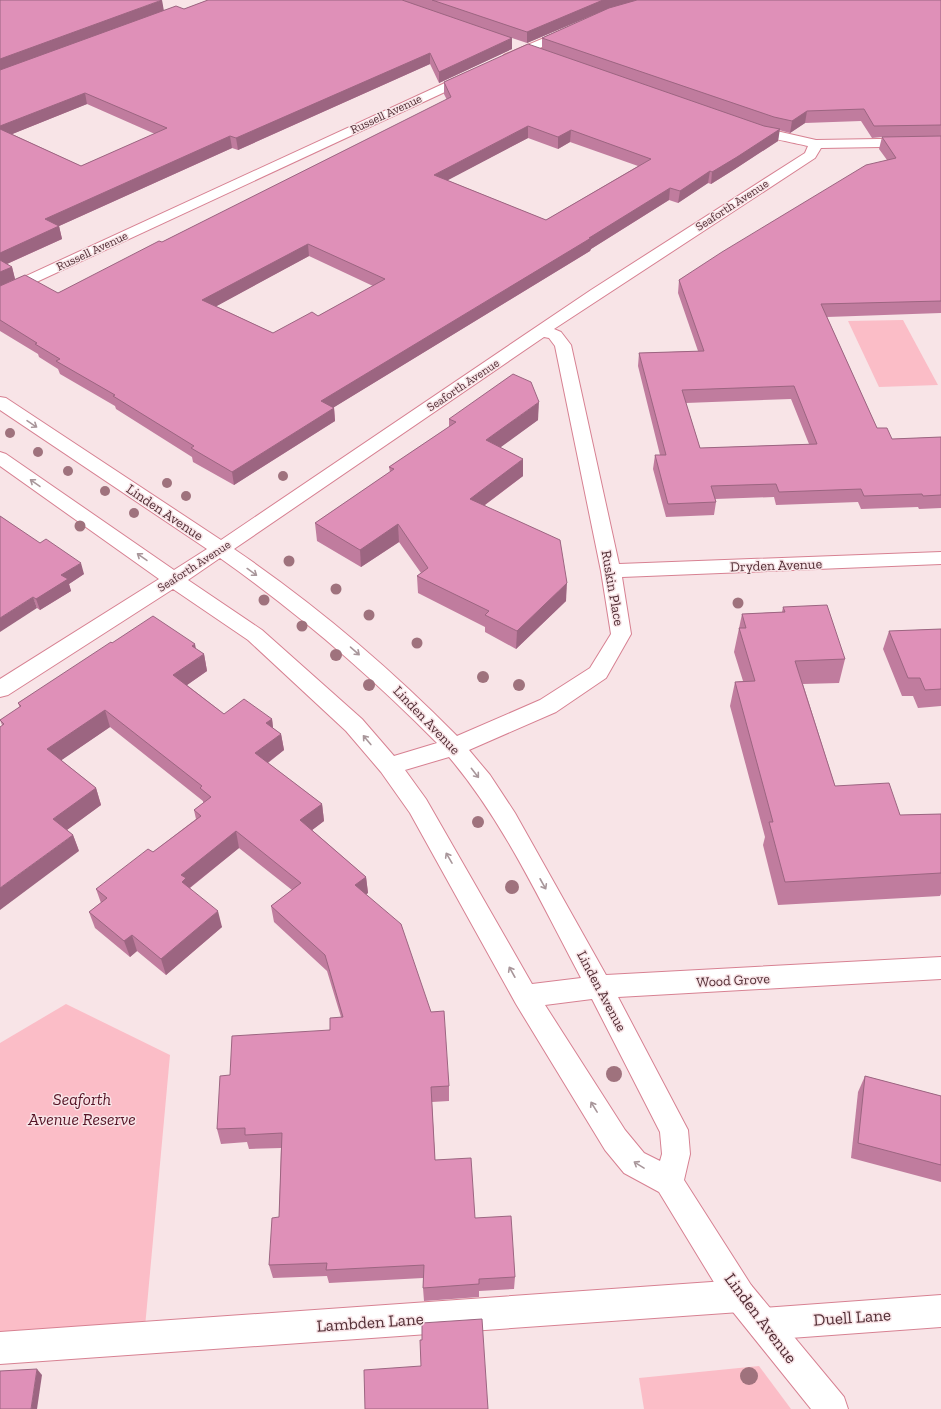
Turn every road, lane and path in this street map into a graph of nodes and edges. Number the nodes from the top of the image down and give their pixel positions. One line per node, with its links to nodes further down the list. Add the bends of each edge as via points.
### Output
1 (584, 24): 3 (street)
2 (512, 45): 3 (street)
3 (525, 50): 4 (street); 5 (street)
4 (541, 55)
5 (496, 63)
6 (483, 69): 10 (street, Russell Avenue)
7 (739, 123): 9 (street, via 768,133)
8 (941, 142): 9 (street)
9 (816, 144): 11 (street, Seaforth Avenue, via 810,155)
10 (0, 294)
11 (543, 330): 14 (street, Seaforth Avenue); 16 (street, Ruskin Place, via 555,335 563,345)
12 (0, 402): 14 (street, Linden Avenue, one-way to 14)
13 (0, 458): 17 (street, Linden Avenue, one-way to 13)
14 (220, 549): 17 (street, Seaforth Avenue); 19 (street, Linden Avenue, one-way to 19, via 322,623 380,673)
15 (941, 558): 16 (street, Dryden Avenue)
16 (611, 571): 19 (street, Ruskin Place, via 621,634 598,673 548,706)
17 (174, 580): 18 (street, Seaforth Avenue); 20 (street, Linden Avenue, one-way to 17, via 354,725 255,635)
18 (0, 689)
19 (454, 747): 20 (street, Ruskin Place); 22 (street, Linden Avenue, one-way to 22, via 483,783 522,846)
20 (389, 766): 23 (street, Linden Avenue, one-way to 20, via 422,812)
21 (941, 968): 22 (street, Wood Grove)
22 (600, 987): 23 (street, Wood Grove); 24 (street, Linden Avenue, via 674,1130 676,1154)
23 (525, 996): 24 (street, Linden Avenue, one-way to 23, via 634,1163 615,1140)
24 (669, 1182): 25 (street, Linden Avenue)
25 (740, 1296): 27 (street, Linden Avenue); 28 (street, Lambden Lane)
26 (941, 1310): 27 (street, Duell Lane)
27 (763, 1324): 29 (street, Linden Avenue)
28 (0, 1348)
29 (832, 1409)

